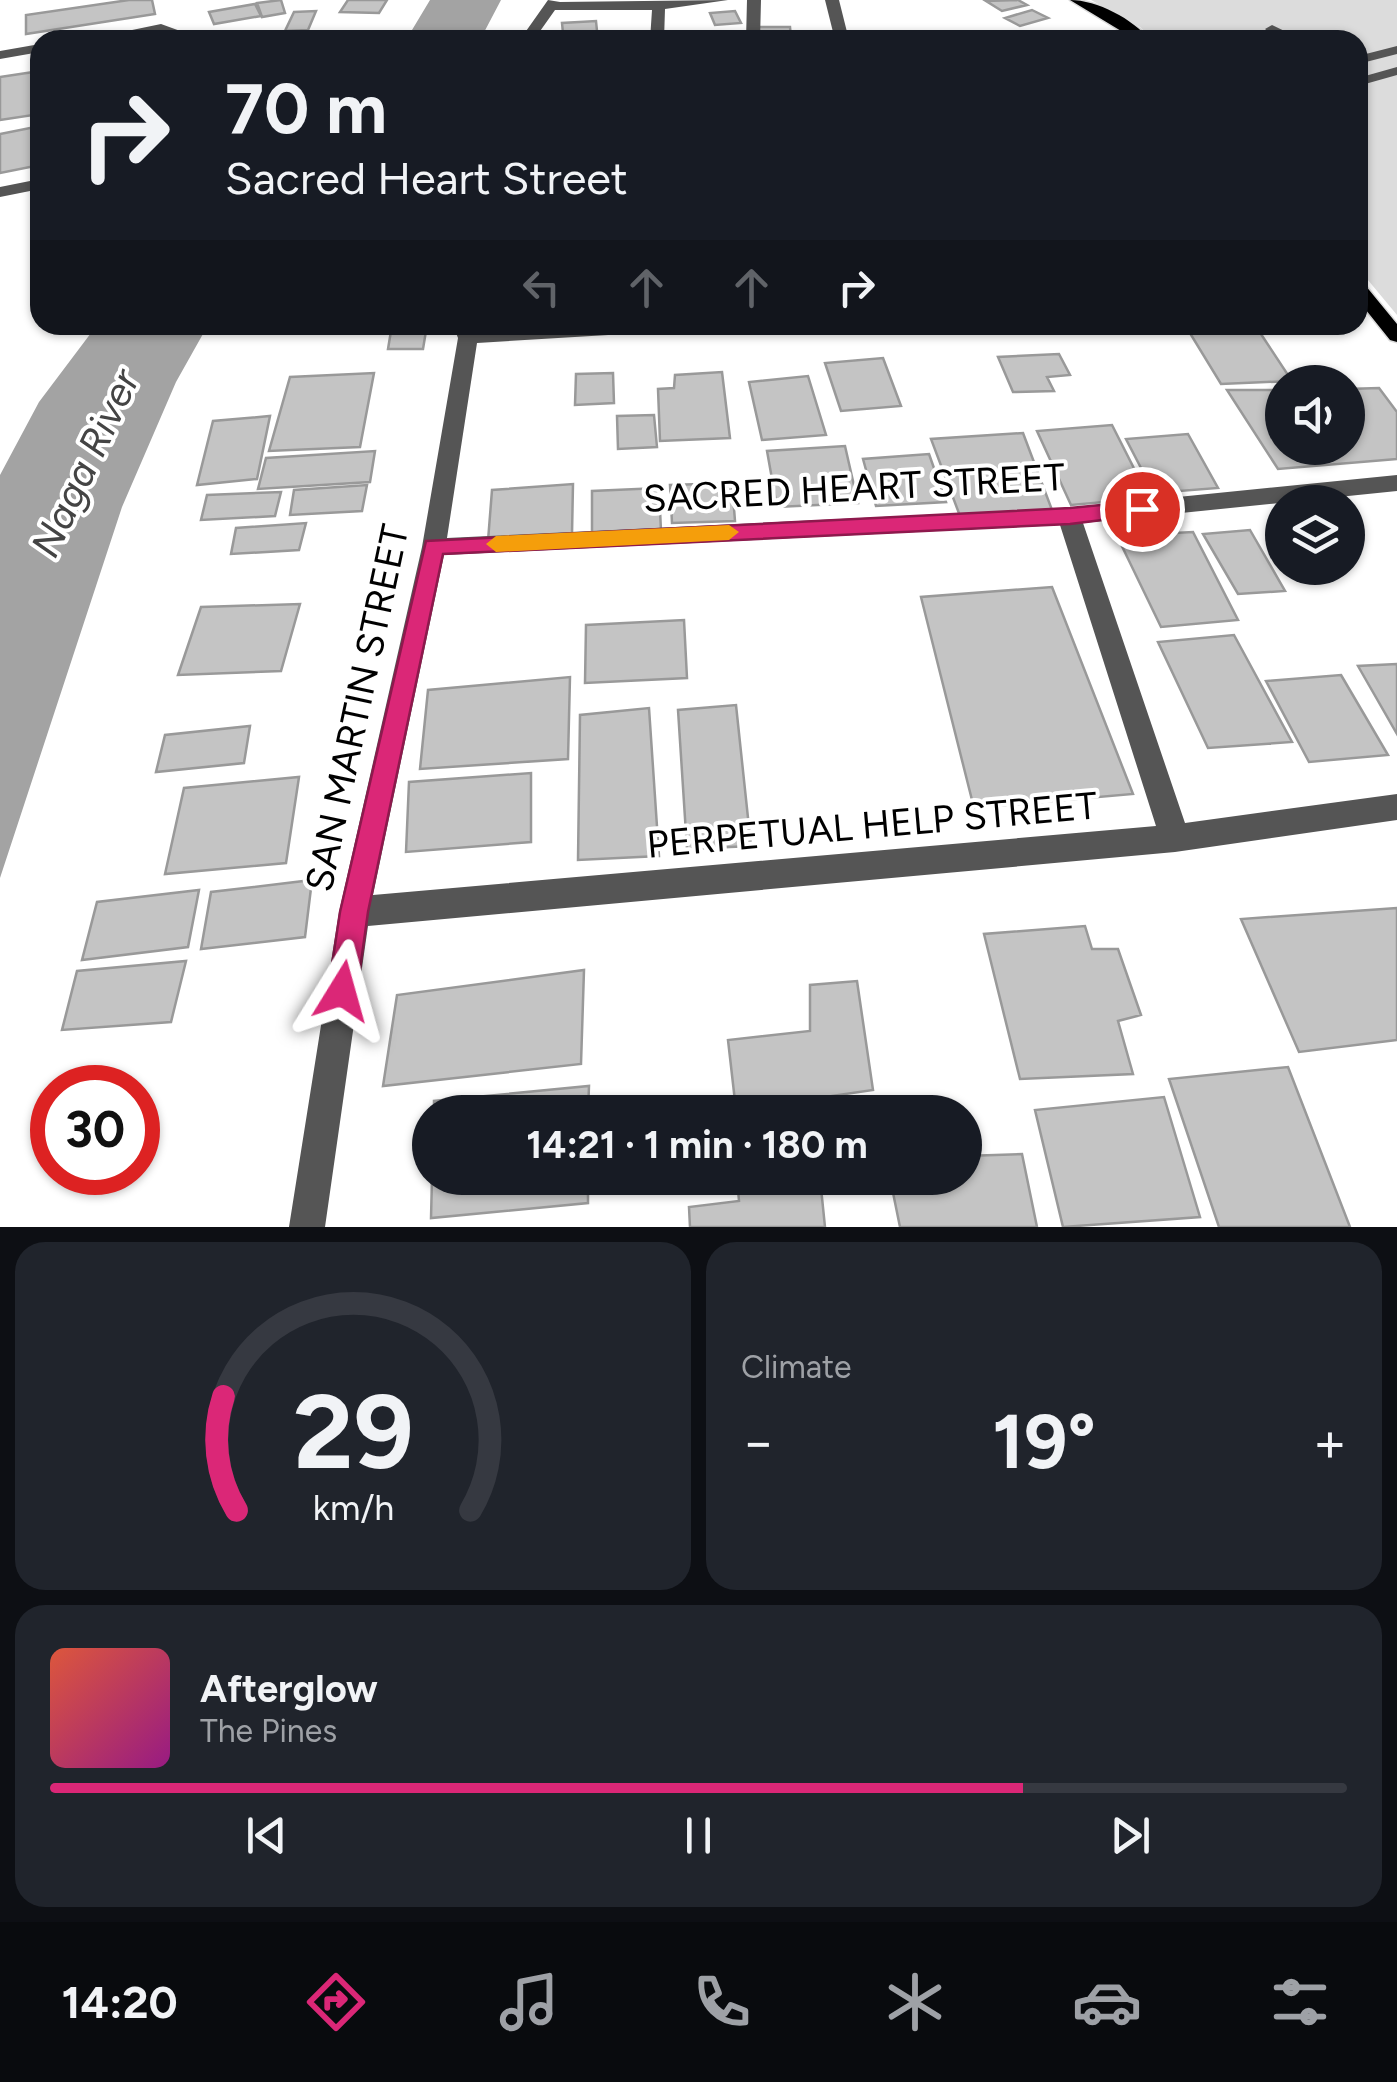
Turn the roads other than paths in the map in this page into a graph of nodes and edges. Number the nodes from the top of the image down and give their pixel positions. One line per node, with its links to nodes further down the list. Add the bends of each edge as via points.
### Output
1 (721, 0): 6 (street)
2 (754, 0): 9 (street)
3 (832, 0): 10 (street)
4 (1077, 0): 11 (main road)
5 (554, 3): 6 (street); 7 (street)
6 (658, 3): 8 (street)
7 (533, 30)
8 (657, 30)
9 (753, 30)
10 (840, 30)
11 (1133, 30)
12 (30, 50): 14 (street)
13 (1397, 50): 15 (street)
14 (0, 55)
15 (1368, 57)
16 (1397, 70): 17 (street)
17 (1368, 79)
18 (30, 186): 19 (street)
19 (0, 192)
20 (1368, 301): 22 (main road)
21 (465, 335): 25 (street, SAN MARTIN STREET)
22 (1397, 336)
23 (1397, 484): 24 (street, SACRED HEART STREET)
24 (1070, 516): 25 (street, SACRED HEART STREET); 27 (street)
25 (434, 546): 28 (street, SAN MARTIN STREET)
26 (1397, 807): 27 (street, PERPETUAL HELP STREET)
27 (1176, 838): 28 (street, PERPETUAL HELP STREET)
28 (354, 912): 29 (street, SAN MARTIN STREET)
29 (307, 1227)

